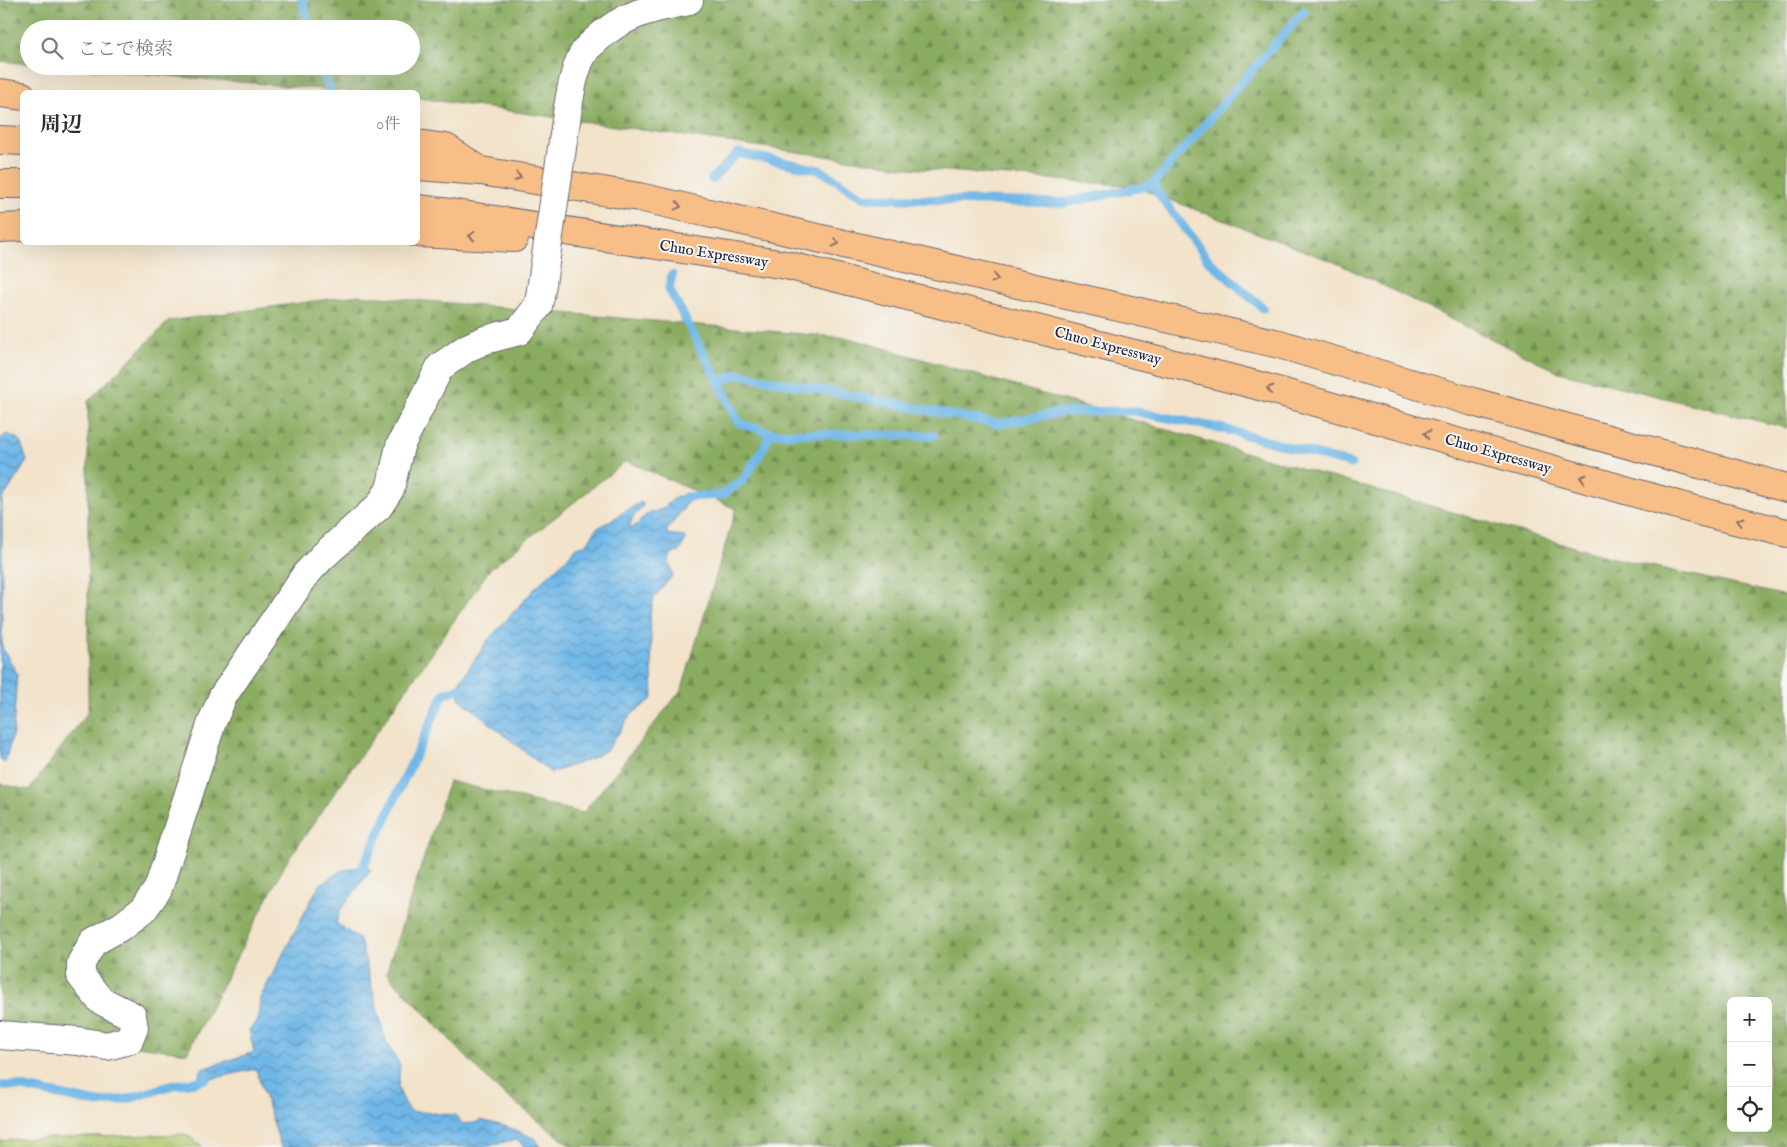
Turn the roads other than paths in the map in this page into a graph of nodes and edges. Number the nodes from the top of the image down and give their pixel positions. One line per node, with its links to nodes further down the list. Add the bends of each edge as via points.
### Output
1 (689, 0): 18 (street, bridge, via 655,7 626,18 584,52 573,79 538,306 519,331 467,348 440,367 400,446 390,488 378,506 306,574 223,696 158,889 143,910 93,942 82,963 82,976 100,1000 132,1016 134,1028 129,1040 108,1046)
2 (0, 93): 3 (highway)
3 (20, 96)
4 (0, 140): 5 (highway)
5 (20, 141)
6 (420, 144): 8 (highway, via 446,148)
7 (420, 166): 8 (highway)
8 (481, 171): 16 (highway, one-way to 16, via 639,197 1279,344 1473,402)
9 (0, 184): 10 (highway)
10 (20, 184)
11 (420, 209): 15 (highway, Chuo Expressway)
12 (20, 227): 13 (highway)
13 (0, 228)
14 (420, 233): 15 (highway, one-way to 14)
15 (643, 242): 17 (highway, Chuo Expressway, one-way to 15, via 1256,385 1059,334 786,265)
16 (1787, 488)
17 (1787, 533)
18 (0, 1035)

